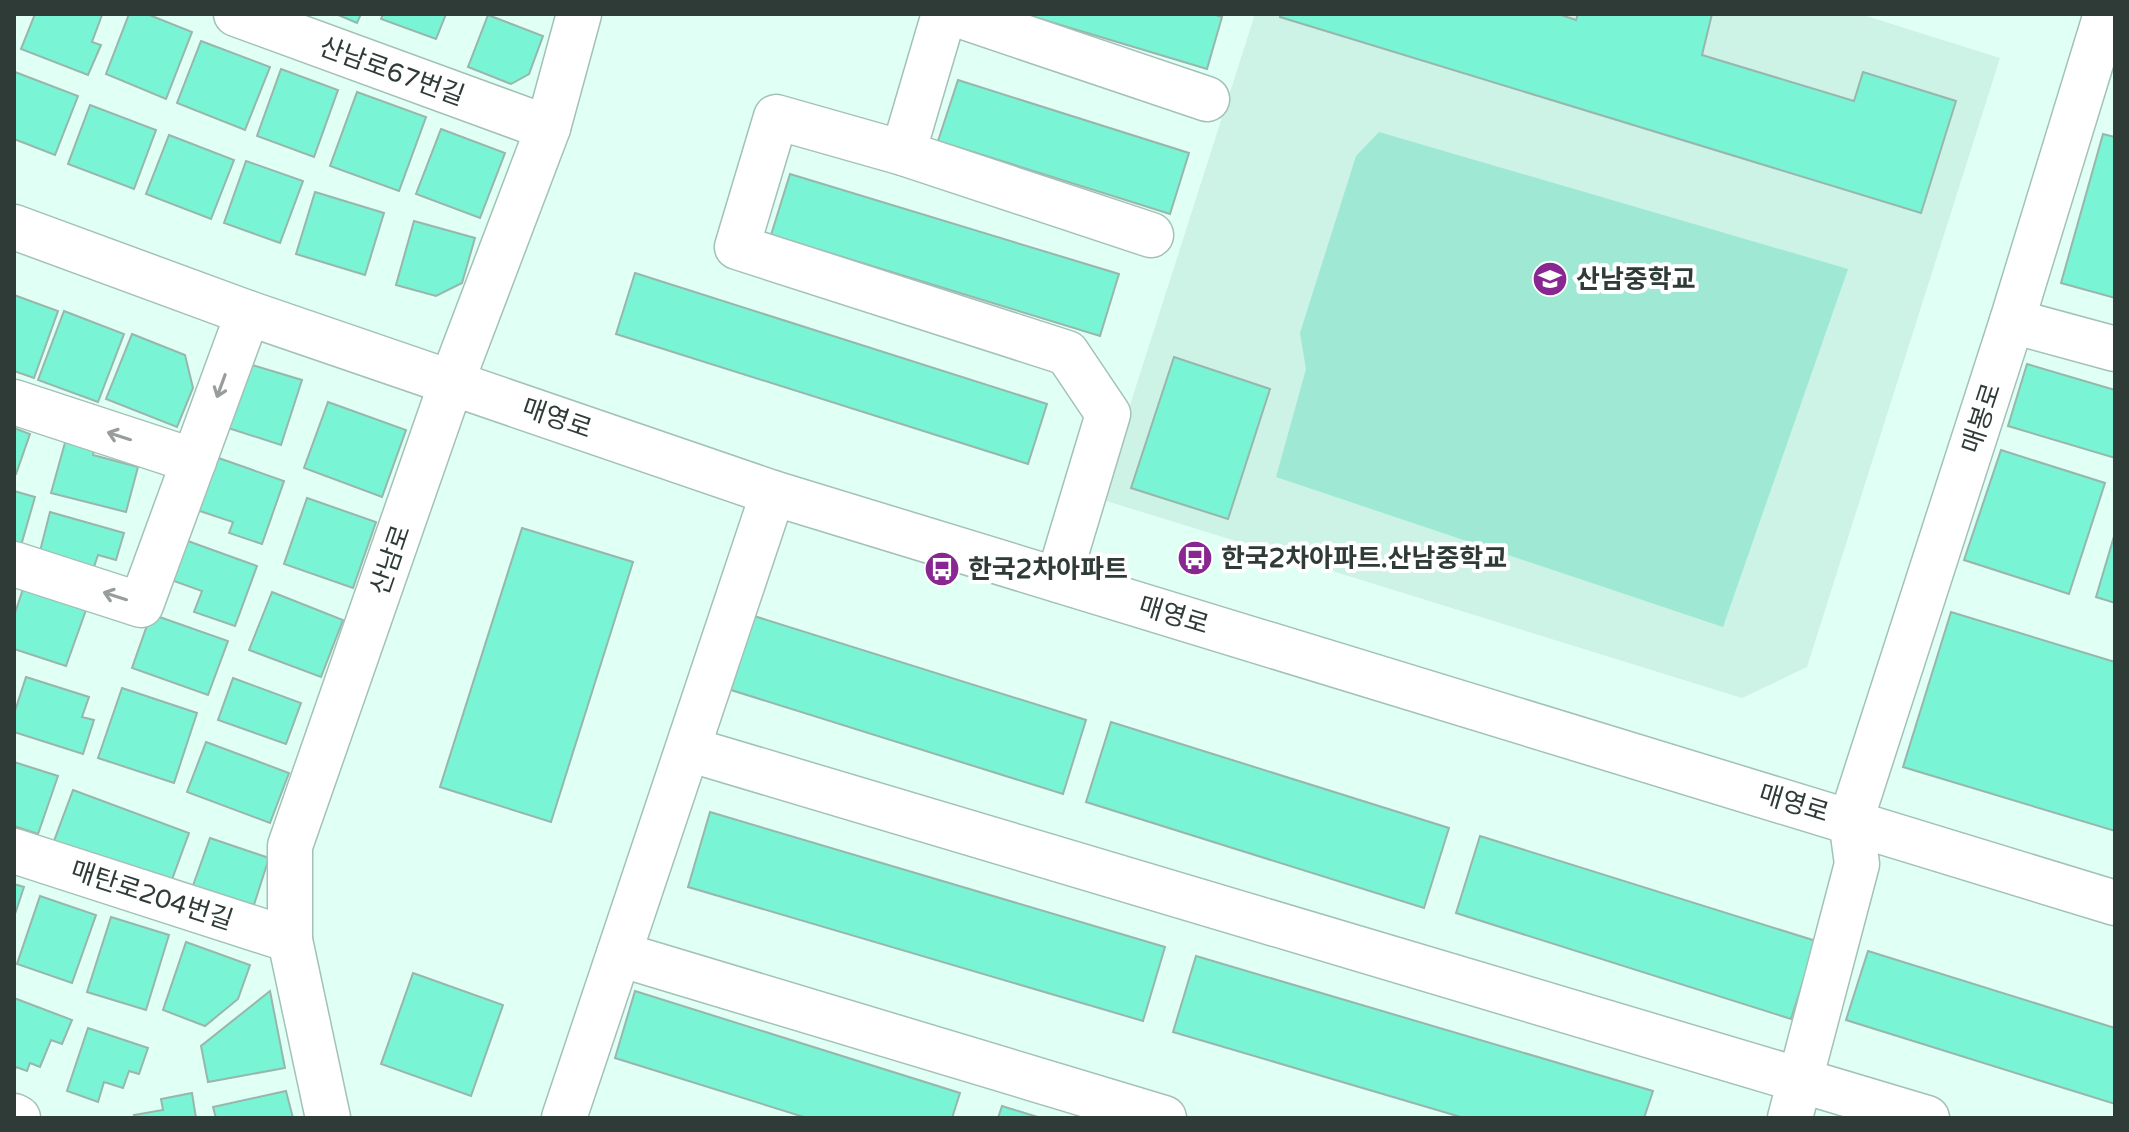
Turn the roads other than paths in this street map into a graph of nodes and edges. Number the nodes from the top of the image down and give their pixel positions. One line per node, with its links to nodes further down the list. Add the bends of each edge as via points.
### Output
1 (236, 14): 7 (street, 산남로67번길)
2 (579, 14): 7 (street, 산남로)
3 (944, 14): 8 (street)
4 (955, 14): 6 (street)
5 (2106, 14): 12 (street, 매봉로)
6 (1207, 99)
7 (548, 128): 14 (street, 산남로)
8 (903, 153): 10 (street); 19 (street, via 776,117 737,247 1067,353 1108,414)
9 (14, 227): 11 (street, 매영로)
10 (1151, 235)
11 (248, 313): 14 (street, 매영로); 16 (street, one-way to 16)
12 (2012, 321): 13 (street); 21 (street, 매봉로)
13 (2115, 349)
14 (452, 381): 17 (street, 매영로); 24 (street, 산남로, via 290,846)
15 (14, 402): 16 (street, one-way to 15)
16 (194, 461): 18 (street, one-way to 18, via 141,605)
17 (773, 493): 19 (street, 매영로); 20 (street)
18 (14, 564)
19 (1058, 580): 21 (street, 매영로)
20 (688, 749): 25 (street); 26 (street)
21 (1851, 820): 23 (street, 매영로); 26 (street, via 1857,864)
22 (14, 851): 24 (street, 매탄로204번길)
23 (2115, 903)
24 (290, 940): 27 (street, 산남로)
25 (619, 954): 28 (street); 29 (street)
26 (1796, 1099): 30 (street)
27 (328, 1118)
28 (564, 1118)
29 (1164, 1118)
30 (1927, 1118)

